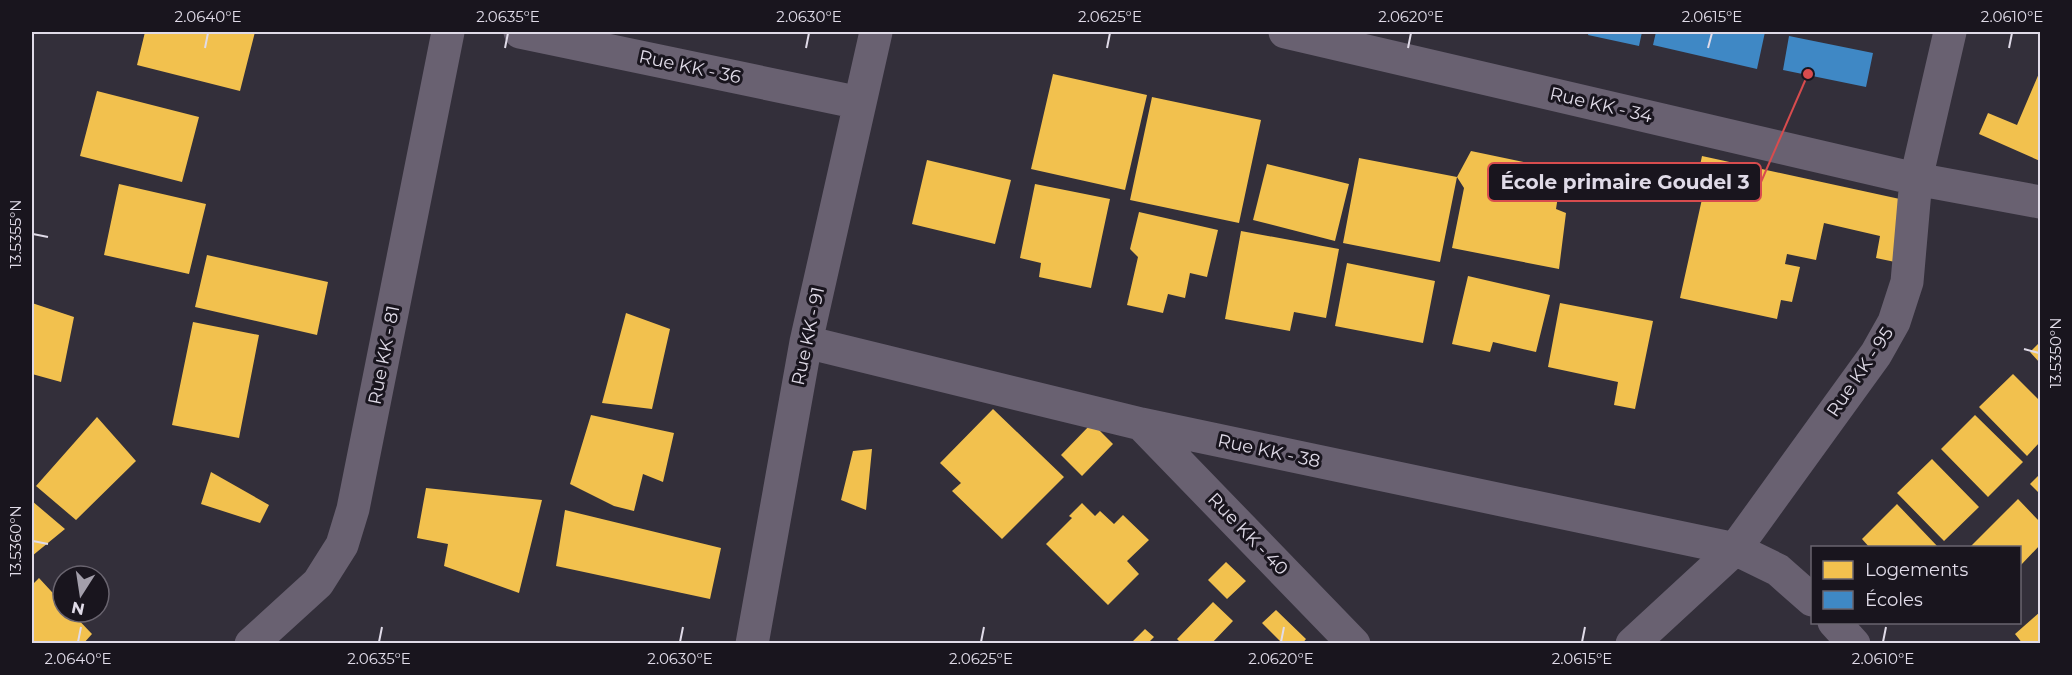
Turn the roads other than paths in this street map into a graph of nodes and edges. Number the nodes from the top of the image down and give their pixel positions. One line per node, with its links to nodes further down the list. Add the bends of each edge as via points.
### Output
1 (448, 32): 15 (street, Rue KK - 81, via 356,497 342,545 318,583)
2 (520, 32): 6 (street, Rue KK - 36)
3 (876, 32): 6 (street, Rue KK - 91)
4 (1285, 32): 7 (street, Rue KK - 34)
5 (1950, 32): 7 (street, Rue KK - 95)
6 (860, 103): 9 (street, Rue KK - 91)
7 (1916, 179): 8 (street, Rue KK - 34); 11 (street, Rue KK - 95, via 1907,282 1894,322 1876,354)
8 (2040, 202)
9 (806, 342): 10 (street, Rue KK - 38); 14 (street, Rue KK - 91)
10 (1141, 424): 11 (street, Rue KK - 38); 16 (street, Rue KK - 40)
11 (1735, 549): 12 (street, Rue KK - 38, via 1778,570); 17 (street, Rue KK - 95)
12 (1811, 599)
13 (1836, 624): 18 (street)
14 (759, 639)
15 (251, 644)
16 (1354, 644)
17 (1632, 644)
18 (1854, 644)

